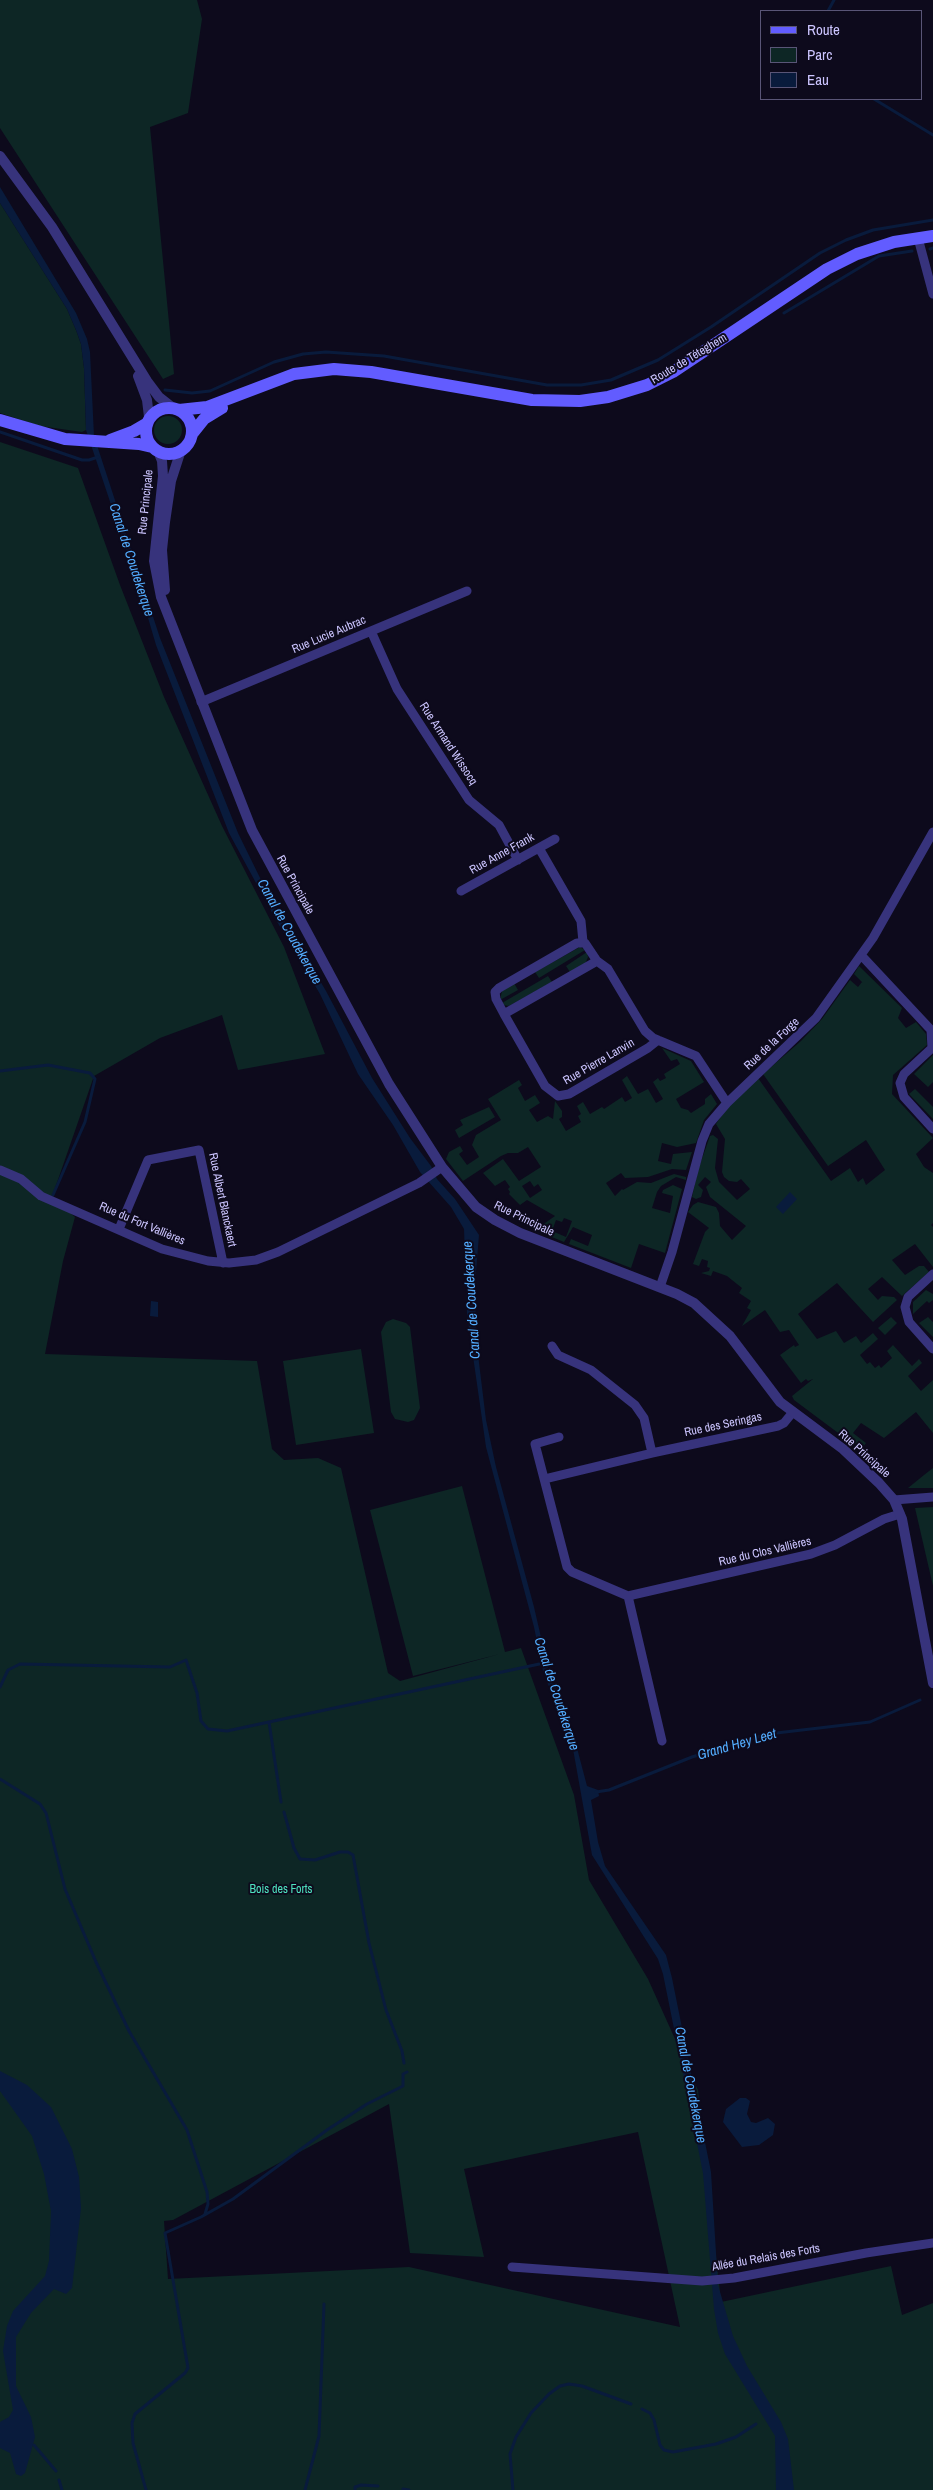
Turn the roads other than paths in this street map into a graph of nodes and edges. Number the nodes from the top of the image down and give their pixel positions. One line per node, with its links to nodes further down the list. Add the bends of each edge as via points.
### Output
1 (0, 156): 5 (street, via 60,238)
2 (933, 236): 3 (main road, Route de Téteghem)
3 (918, 238): 4 (street); 6 (main road, Route de Téteghem, via 878,246 849,257 673,372 647,385 608,397 580,401 532,400 344,369 294,374)
4 (933, 294)
5 (128, 352): 7 (street, via 155,392); 9 (street, via 145,394)
6 (248, 392): 7 (main road, Route de Téteghem, via 202,408); 10 (main road, Route de Téteghem, via 209,416)
7 (176, 409): 9 (main road, via 160,409); 10 (main road, via 189,419)
8 (0, 420): 11 (main road, via 50,436)
9 (148, 420): 11 (main road, via 134,431); 12 (main road, via 146,436)
10 (192, 434): 13 (main road)
11 (102, 441): 12 (main road, via 139,444)
12 (155, 449): 13 (main road, via 170,454); 15 (street, Rue Principale, via 163,472 155,567 159,592)
13 (181, 450): 15 (street, Rue Principale, via 170,486 163,543 163,580)
14 (467, 591): 16 (street, Rue Lucie Aubrac)
15 (168, 613): 17 (street, Rue Principale)
16 (371, 631): 17 (street, Rue Lucie Aubrac); 21 (street, Rue Armand Wissocq, via 397,689 469,800 500,825)
17 (201, 702): 30 (street, Rue Principale, via 247,820 272,870 342,993 384,1076)
18 (933, 832): 24 (street, Rue de la Forge)
19 (555, 839): 20 (street, Rue Anne Frank)
20 (539, 848): 21 (street, Rue Anne Frank); 23 (street, Rue Pierre Lanvin, via 580,921)
21 (518, 860): 22 (street, Rue Anne Frank)
22 (461, 891)
23 (583, 942): 25 (street, Rue Pierre Lanvin); 26 (street, Rue Pierre Lanvin, via 497,990 496,999)
24 (861, 955): 28 (street, Rue de la Forge, via 807,1029); 29 (street, via 931,1030 932,1048 904,1074 900,1083 904,1097)
25 (597, 961): 26 (street); 27 (street, Rue Pierre Lanvin, via 608,968 645,1031)
26 (504, 1014): 27 (street, Rue Pierre Lanvin, via 547,1090 558,1096 569,1094)
27 (658, 1040): 28 (street, Rue Pierre Lanvin, via 696,1056)
28 (727, 1103): 35 (street, Rue de la Forge, via 704,1136)
29 (933, 1128)
30 (439, 1169): 33 (street, Rue du Fort Vallières, via 278,1252 249,1262); 35 (street, Rue Principale, via 470,1202 495,1220 531,1238)
31 (0, 1170): 32 (street, Rue du Fort Vallières, via 22,1179 41,1196)
32 (119, 1229): 33 (street, Rue du Fort Vallières, via 168,1251); 33 (street, Rue Albert Blanckaert, via 148,1160 199,1150)
33 (223, 1263)
34 (933, 1274): 37 (street, via 908,1297 905,1307 909,1322)
35 (660, 1287): 38 (street, Rue Principale, via 688,1300 712,1318 730,1336 771,1393)
36 (552, 1346): 40 (street, via 558,1355 587,1368 636,1405 644,1418)
37 (933, 1348)
38 (793, 1412): 40 (street, Rue des Seringas, via 778,1426); 43 (street, Rue Principale, via 859,1463)
39 (559, 1437): 41 (street, via 535,1444)
40 (652, 1452): 41 (street, Rue des Seringas)
41 (544, 1479): 45 (street, via 569,1570)
42 (933, 1497): 43 (street)
43 (894, 1500): 44 (street, Rue Principale)
44 (900, 1514): 45 (street, Rue du Clos Vallières, via 811,1554); 46 (street, Rue Principale)
45 (628, 1596): 47 (street)
46 (933, 1683)
47 (662, 1740)
48 (933, 2243): 49 (street, Allée du Relais des Forts, via 707,2280)
49 (512, 2266)

